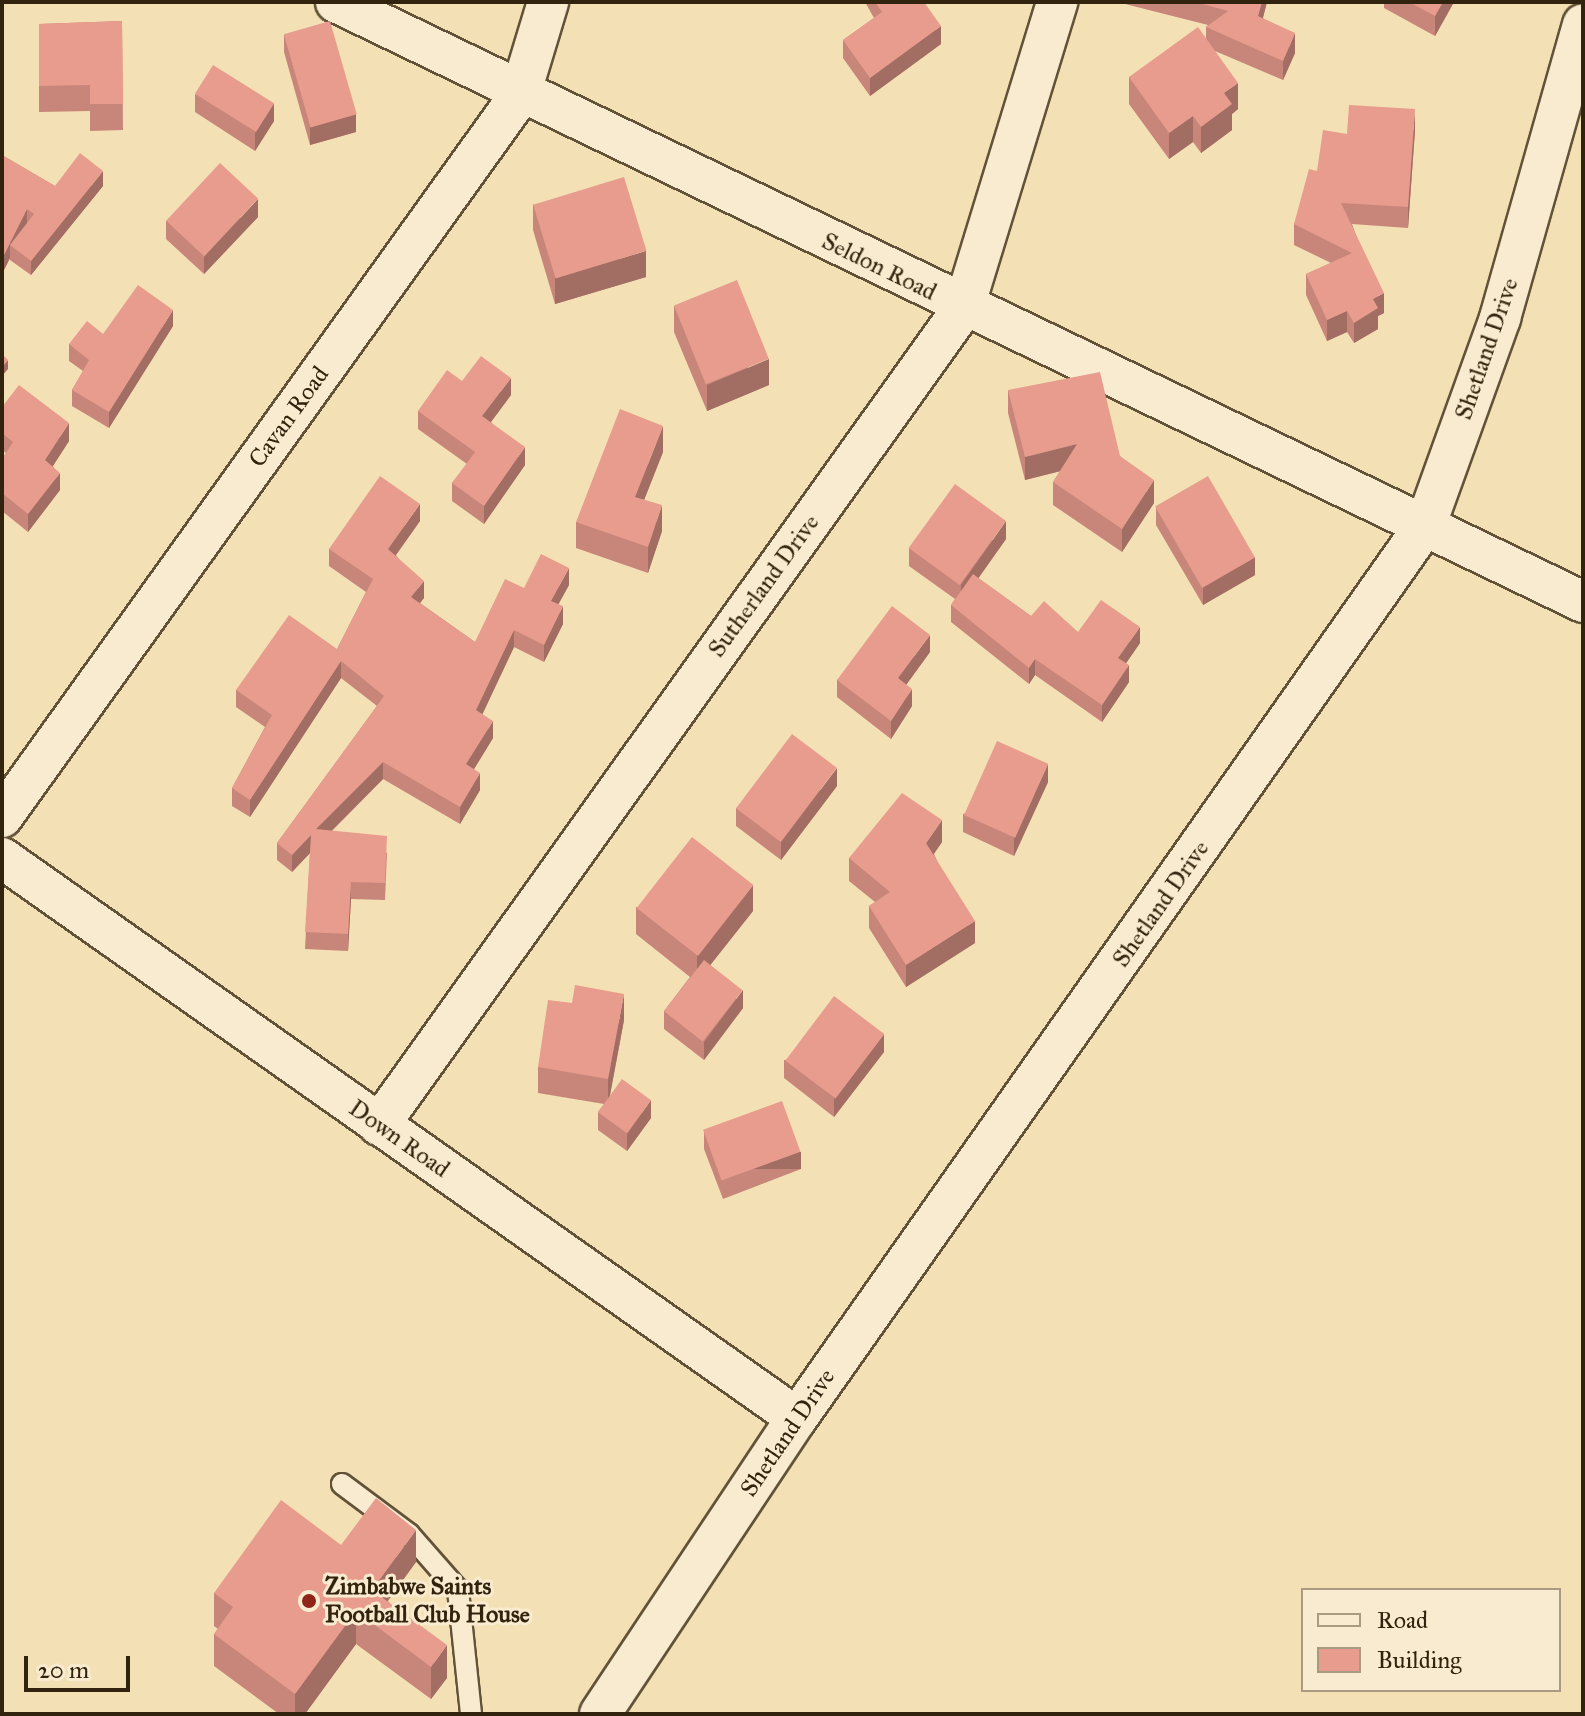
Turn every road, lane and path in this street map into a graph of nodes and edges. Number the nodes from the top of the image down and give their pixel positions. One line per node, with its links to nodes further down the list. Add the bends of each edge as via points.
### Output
1 (336, 2): 5 (street, Seldon Road)
2 (548, 2): 5 (street, Cavan Road)
3 (1057, 2): 6 (street, Sutherland Drive)
4 (1583, 25): 7 (street, Shetland Drive, via 1500,318)
5 (520, 95): 6 (street, Seldon Road); 9 (street, Cavan Road)
6 (964, 307): 7 (street, Seldon Road); 11 (street, Sutherland Drive)
7 (1426, 524): 8 (street, Seldon Road); 12 (street, Shetland Drive)
8 (1583, 602)
9 (2, 817)
10 (2, 858): 11 (street, Down Road)
11 (379, 1125): 12 (street, Down Road)
12 (797, 1418): 15 (street, Shetland Drive)
13 (342, 1484): 14 (lane, via 409,1534 458,1590)
14 (471, 1714)
15 (600, 1714)

